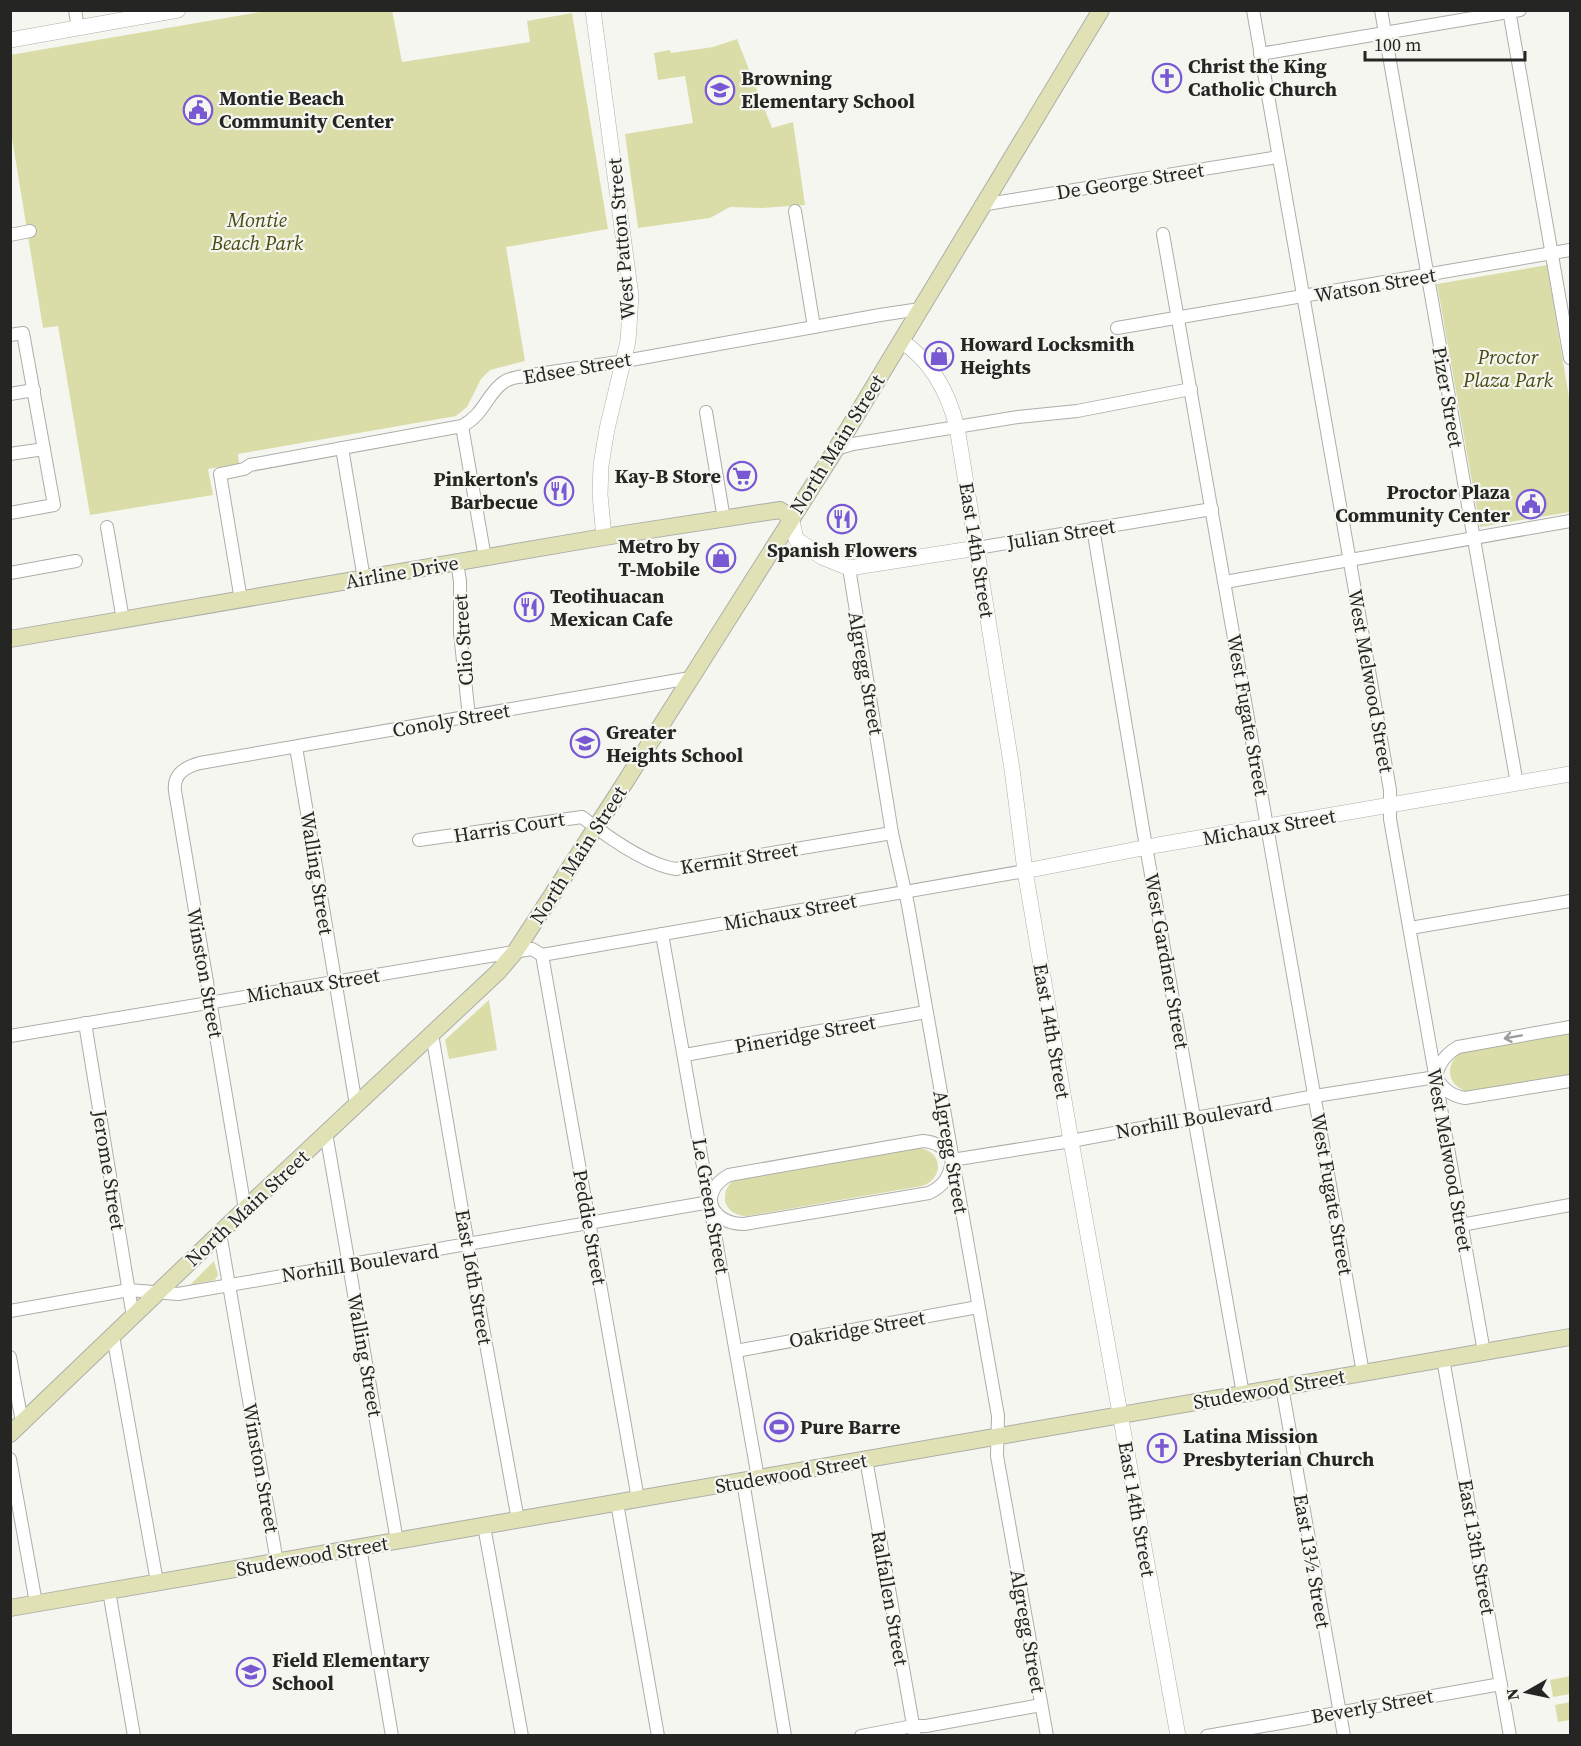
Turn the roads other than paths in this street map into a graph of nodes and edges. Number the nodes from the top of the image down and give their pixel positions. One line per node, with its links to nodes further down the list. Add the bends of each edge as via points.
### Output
1 (75, 10): 8 (street)
2 (178, 10): 8 (street)
3 (593, 10): 29 (street, West Patton Street, via 631,296)
4 (1101, 10): 13 (main road, North Main Street)
5 (1253, 10): 11 (street, West Melwood Street)
6 (1381, 10): 9 (street, Pizer Street)
7 (1513, 11): 9 (street); 19 (street)
8 (78, 28): 10 (street)
9 (1385, 33): 11 (street); 20 (street, Pizer Street)
10 (10, 40)
11 (1260, 54): 12 (street, West Melwood Street)
12 (1278, 157): 13 (street, De George Street); 21 (street, West Melwood Street)
13 (981, 205): 22 (main road, North Main Street)
14 (795, 211): 24 (street)
15 (30, 231): 17 (street)
16 (1163, 234): 23 (street, West Fugate Street)
17 (10, 235)
18 (1570, 250): 19 (street, Watson Street)
19 (1552, 254): 20 (street, Watson Street); 28 (street)
20 (1427, 275): 21 (street, Watson Street); 48 (street, Pizer Street)
21 (1303, 298): 23 (street, Watson Street); 51 (street, West Melwood Street)
22 (920, 309): 24 (street, Edsee Street); 27 (main road, North Main Street)
23 (1179, 318): 25 (street, Watson Street); 30 (street, West Fugate Street)
24 (814, 327): 29 (street, Edsee Street)
25 (1117, 328)
26 (10, 335): 31 (street, via 23,333)
27 (902, 341): 35 (street, East 14th Street, via 927,362 936,376); 38 (main road, North Main Street)
28 (1570, 358)
29 (625, 361): 34 (street, Edsee Street, via 510,379); 47 (street, West Patton Street, via 601,465)
30 (1191, 389): 35 (street, via 1077,411); 40 (street, West Fugate Street)
31 (34, 390): 32 (street); 37 (street)
32 (10, 394)
33 (706, 412): 43 (street)
34 (462, 426): 36 (street); 50 (street)
35 (957, 427): 38 (street); 49 (street, East 14th Street)
36 (342, 448): 56 (street); 58 (street, via 220,474)
37 (44, 449): 39 (street); 41 (street, via 54,505)
38 (836, 449): 42 (main road, North Main Street)
39 (10, 454)
40 (1212, 509): 46 (street, Julian Street); 57 (street, West Fugate Street)
41 (10, 513)
42 (791, 518): 43 (main road, Airline Drive, via 780,510); 54 (street, via 796,539 822,557); 61 (main road, North Main Street)
43 (724, 519): 47 (main road, Airline Drive)
44 (1570, 521): 48 (street)
45 (107, 527): 59 (street)
46 (1093, 528): 49 (street, Julian Street); 72 (street, West Gardner Street)
47 (604, 537): 50 (main road, Airline Drive)
48 (1473, 538): 51 (street); 66 (street, Pizer Street)
49 (977, 548): 54 (street, Julian Street); 73 (street, East 14th Street)
50 (485, 558): 53 (main road, Airline Drive)
51 (1349, 560): 57 (street); 67 (street, West Melwood Street)
52 (76, 561): 55 (street)
53 (457, 563): 56 (main road, Airline Drive); 62 (street, Clio Street)
54 (849, 568): 70 (street, Algregg Street)
55 (10, 573)
56 (364, 579): 58 (main road, Airline Drive)
57 (1225, 582): 68 (street, West Fugate Street)
58 (241, 600): 59 (main road, Airline Drive)
59 (123, 620): 60 (main road, Airline Drive)
60 (10, 639)
61 (690, 678): 62 (street, Conoly Street); 69 (main road, North Main Street)
62 (470, 717): 63 (street, Conoly Street)
63 (296, 747): 64 (street, Conoly Street); 80 (street, Walling Street)
64 (212, 762): 81 (street, Winston Street, via 184,769 174,786)
65 (1570, 774): 66 (street, Michaux Street)
66 (1517, 784): 67 (street, Michaux Street)
67 (1390, 806): 68 (street, Michaux Street); 76 (street, West Melwood Street)
68 (1268, 827): 72 (street, Michaux Street); 90 (street, West Fugate Street)
69 (596, 828): 70 (street, Kermit Street, via 652,862 676,869); 71 (street, Harris Court, via 576,817); 78 (main road, North Main Street)
70 (892, 833): 74 (street, Algregg Street)
71 (419, 840)
72 (1147, 848): 73 (street, Michaux Street); 92 (street, West Gardner Street)
73 (1025, 871): 74 (street, Michaux Street); 94 (street, East 14th Street)
74 (904, 892): 77 (street, Michaux Street); 82 (street, Algregg Street)
75 (1570, 901): 76 (street)
76 (1410, 928): 88 (street, West Melwood Street)
77 (662, 934): 79 (street, Michaux Street); 87 (street, Le Green Street)
78 (515, 952): 79 (street, Michaux Street, via 532,949); 80 (street, Michaux Street); 85 (main road, North Main Street)
79 (542, 955): 99 (street, Peddie Street)
80 (335, 981): 81 (street, Michaux Street); 91 (street, Walling Street)
81 (210, 1002): 83 (street, Michaux Street); 98 (street, Winston Street)
82 (926, 1012): 87 (street, Pineridge Street); 95 (street, Algregg Street)
83 (85, 1023): 86 (street, Michaux Street); 105 (street, Jerome Street)
84 (1570, 1027): 88 (street, one-way to 88, via 1458,1047 1446,1055)
85 (432, 1034): 91 (main road, North Main Street); 102 (street, East 16th Street)
86 (10, 1036)
87 (685, 1055): 96 (street, Le Green Street)
88 (1436, 1077): 89 (street, via 1444,1089 1465,1098); 90 (street, Norhill Boulevard); 100 (street, West Melwood Street)
89 (1570, 1081)
90 (1315, 1096): 92 (street, Norhill Boulevard); 116 (street, West Fugate Street)
91 (356, 1105): 93 (main road, North Main Street)
92 (1195, 1118): 94 (street, Norhill Boulevard); 118 (street, West Gardner Street)
93 (326, 1133): 98 (main road, North Main Street); 103 (street, Walling Street)
94 (1071, 1141): 95 (street, Norhill Boulevard); 119 (street, East 14th Street)
95 (952, 1160): 96 (street, via 937,1144 923,1141 748,1171 723,1178); 96 (street, via 944,1184 929,1193 744,1224 723,1219); 107 (street, Algregg Street)
96 (710, 1202): 99 (street, Norhill Boulevard); 112 (street, Le Green Street)
97 (1570, 1206): 100 (street)
98 (245, 1209): 101 (main road, North Main Street)
99 (590, 1223): 102 (street, Norhill Boulevard); 126 (street, Peddie Street)
100 (1461, 1225): 113 (street, West Melwood Street)
101 (220, 1233): 104 (street, Winston Street); 106 (main road, North Main Street)
102 (468, 1245): 103 (street, Norhill Boulevard); 128 (street, East 16th Street)
103 (349, 1265): 104 (street, Norhill Boulevard); 130 (street, Walling Street)
104 (229, 1285): 106 (street, Norhill Boulevard, via 178,1294); 132 (street, Winston Street)
105 (129, 1290): 106 (street, Norhill Boulevard); 108 (street, Norhill Boulevard); 109 (street, Jerome Street)
106 (158, 1293): 109 (main road, North Main Street)
107 (978, 1307): 112 (street, Oakridge Street); 122 (street, Algregg Street, via 998,1416)
108 (10, 1311)
109 (133, 1317): 110 (main road, North Main Street)
110 (113, 1336): 120 (main road, North Main Street); 133 (street)
111 (1570, 1337): 113 (main road, Studewood Street)
112 (736, 1351): 125 (street, Le Green Street)
113 (1484, 1352): 115 (main road, Studewood Street)
114 (10, 1356): 120 (street)
115 (1443, 1359): 116 (main road, Studewood Street); 137 (street, East 13th Street)
116 (1363, 1373): 117 (main road, Studewood Street)
117 (1282, 1387): 118 (main road, Studewood Street); 139 (street, East 13½ Street)
118 (1243, 1394): 119 (main road, Studewood Street)
119 (1120, 1415): 122 (main road, Studewood Street); 148 (street, East 14th Street)
120 (22, 1422): 121 (main road, North Main Street)
121 (10, 1434)
122 (998, 1436): 124 (main road, Studewood Street); 138 (street, Algregg Street, via 997,1456)
123 (10, 1459): 135 (street)
124 (866, 1460): 125 (main road, Studewood Street); 140 (street, Ralfallen Street)
125 (751, 1479): 126 (main road, Studewood Street); 145 (street, Le Green Street)
126 (638, 1499): 127 (main road, Studewood Street)
127 (617, 1503): 128 (main road, Studewood Street); 144 (street)
128 (518, 1520): 129 (main road, Studewood Street)
129 (484, 1526): 130 (main road, Studewood Street); 143 (street)
130 (397, 1541): 131 (main road, Studewood Street)
131 (360, 1547): 132 (main road, Studewood Street); 142 (street)
132 (277, 1562): 133 (main road, Studewood Street)
133 (157, 1582): 134 (main road, Studewood Street)
134 (109, 1591): 135 (main road, Studewood Street); 141 (street)
135 (36, 1603): 136 (main road, Studewood Street)
136 (10, 1608)
137 (1501, 1684): 139 (street, Beverly Street); 151 (street, East 13th Street)
138 (1041, 1705): 140 (street); 147 (street, Algregg Street)
139 (1339, 1712): 149 (street, Beverly Street); 150 (street, East 13½ Street)
140 (914, 1731): 146 (street)
141 (134, 1736)
142 (392, 1736)
143 (522, 1736)
144 (658, 1736)
145 (786, 1736)
146 (861, 1736)
147 (1047, 1736)
148 (1178, 1736)
149 (1207, 1736)
150 (1344, 1736)
151 (1510, 1736)

